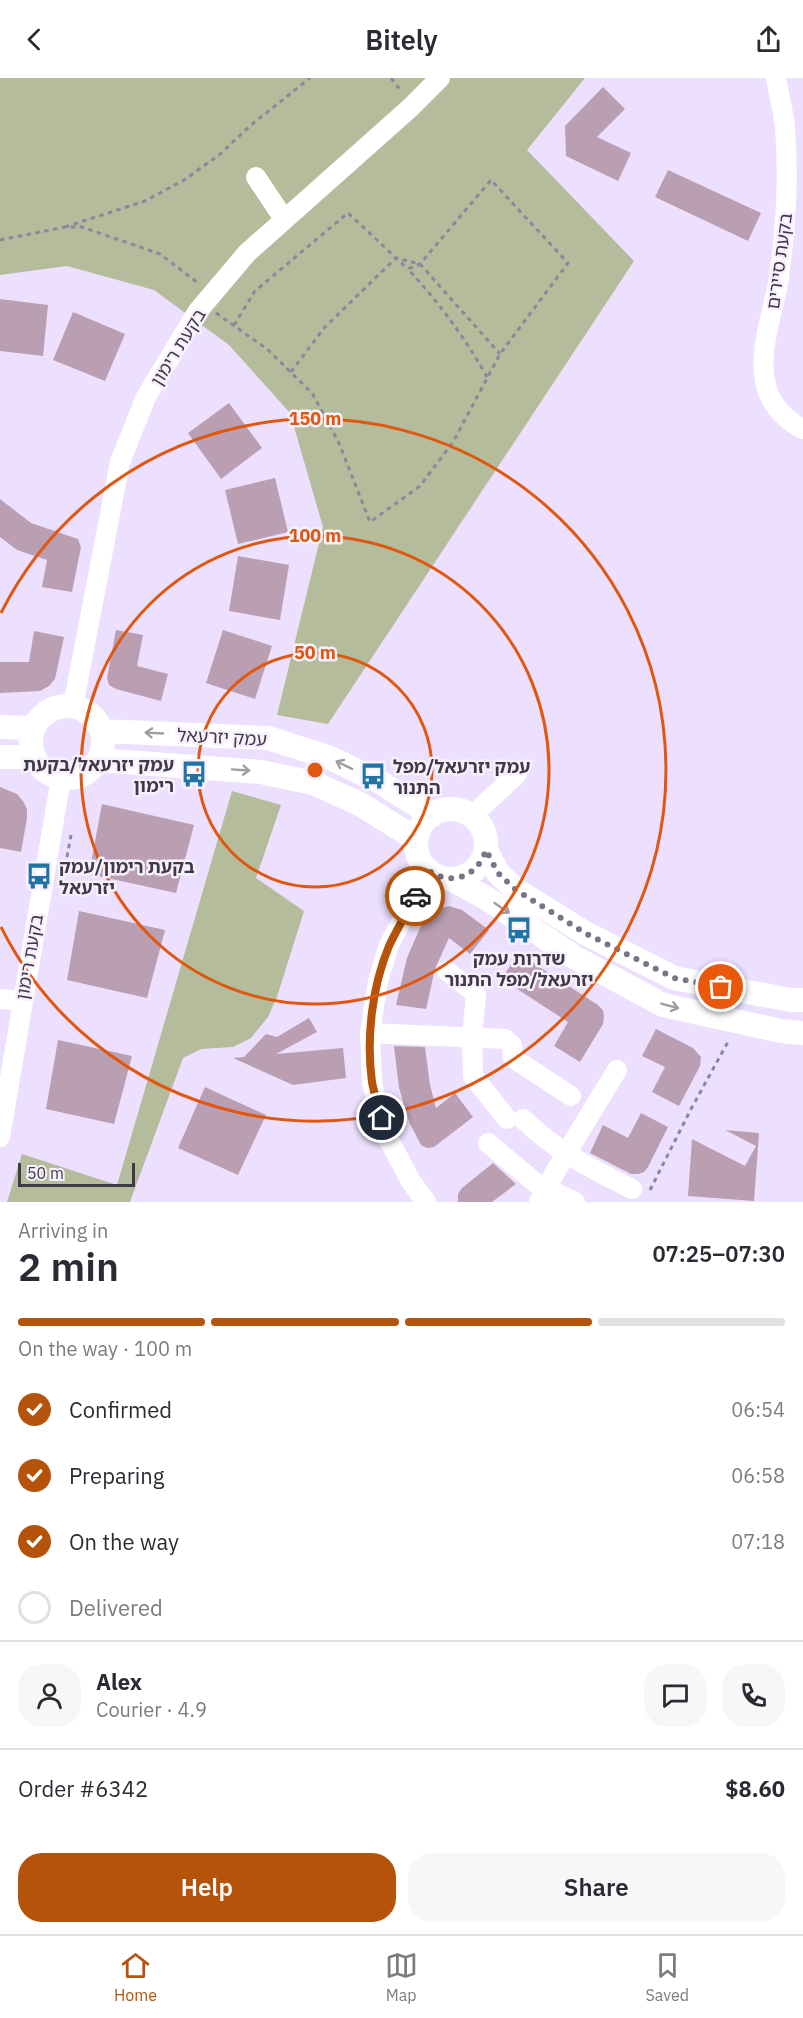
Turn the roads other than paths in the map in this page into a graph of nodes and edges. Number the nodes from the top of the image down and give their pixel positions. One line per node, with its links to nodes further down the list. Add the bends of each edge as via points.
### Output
1 (440, 78): 4 (street, בקעת רימון)
2 (776, 78): 5 (street, בקעת סיירים, via 784,125 786,216 763,361 766,386 776,407)
3 (256, 177): 4 (street)
4 (284, 219): 6 (street, בקעת רימון, via 247,253 208,299 146,398 120,462)
5 (803, 429)
6 (73, 706): 8 (main road, via 49,710); 9 (main road, via 91,714)
7 (0, 728): 8 (main road)
8 (33, 728): 11 (main road, via 30,743)
9 (102, 731): 12 (main road); 15 (main road, עמק יזרעאל, one-way to 9, via 380,782 328,758 268,738)
10 (0, 757): 11 (main road)
11 (34, 758): 14 (main road, via 45,771)
12 (99, 760): 14 (main road, via 87,773); 17 (main road, עמק יזרעאל, one-way to 17, via 261,772 313,783 360,804)
13 (517, 774): 16 (street)
14 (61, 778): 24 (street, בקעת רימון)
15 (432, 815): 16 (main road, via 447,809); 17 (main road, via 421,825)
16 (472, 816): 18 (main road, via 484,831)
17 (416, 840): 19 (main road, via 418,856)
18 (486, 850): 20 (main road, via 473,871); 23 (main road, via 498,873 516,890 585,933 674,978)
19 (428, 870): 20 (main road); 25 (street, via 389,945 378,981)
20 (451, 879): 26 (main road, one-way to 26, via 574,957 663,1005)
21 (447, 971): 27 (street, via 476,994)
22 (0, 999): 24 (street)
23 (803, 1000)
24 (22, 1001): 30 (street, בקעת רימון)
25 (370, 1033): 27 (street); 35 (street, via 372,1083 387,1136)
26 (803, 1033)
27 (472, 1037): 29 (street, via 506,1039 512,1045 513,1058); 32 (street, via 473,1076 515,1119)
28 (617, 1070): 32 (street)
29 (571, 1096)
30 (0, 1137)
31 (488, 1143): 34 (street, via 537,1184)
32 (566, 1154): 33 (street, via 590,1169); 34 (street)
33 (641, 1190)
34 (543, 1196): 36 (street)
35 (426, 1202)
36 (575, 1202)

